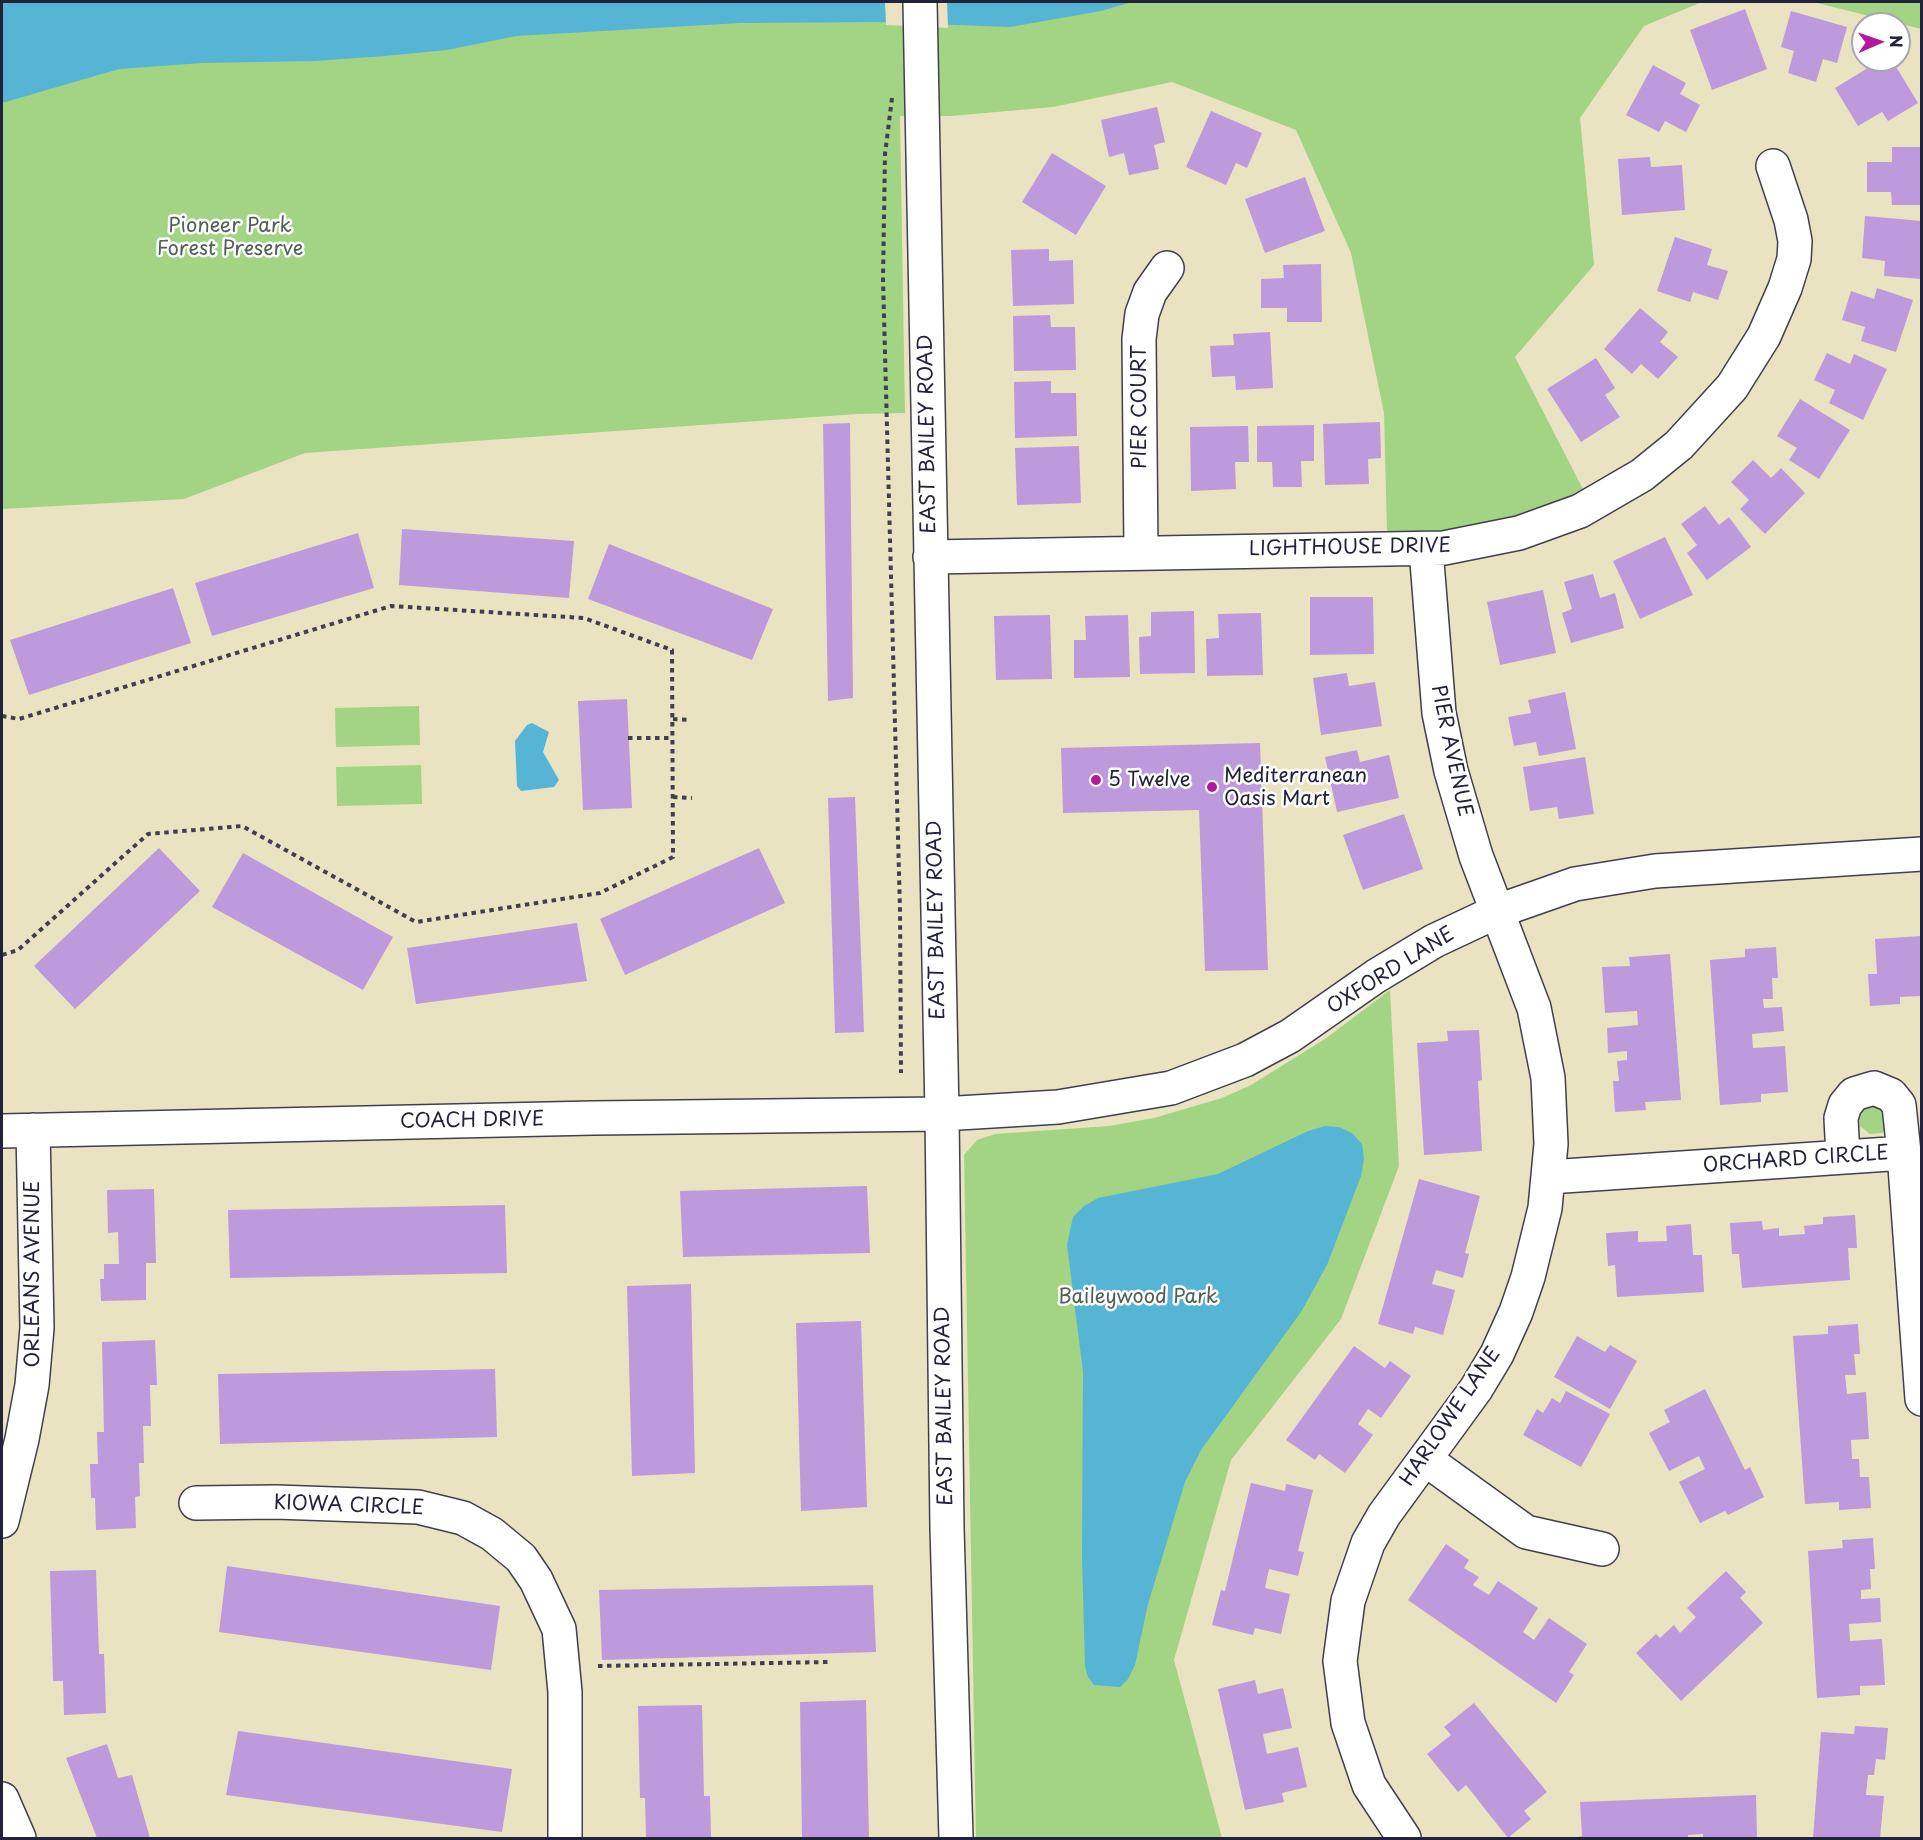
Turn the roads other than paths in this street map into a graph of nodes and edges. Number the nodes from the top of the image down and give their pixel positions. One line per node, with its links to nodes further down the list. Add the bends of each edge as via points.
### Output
1 (920, 2): 6 (street, EAST BAILEY ROAD)
2 (1773, 166): 4 (street, LIGHTHOUSE DRIVE, via 1791,220 1794,259 1764,336 1718,405 1679,445 1642,475 1580,511 1519,533)
3 (1167, 268): 5 (street, PIER COURT, via 1150,292 1139,339)
4 (1426, 549): 5 (street, LIGHTHOUSE DRIVE); 8 (street, PIER AVENUE, via 1439,713 1476,856)
5 (1141, 553): 6 (street, LIGHTHOUSE DRIVE)
6 (930, 557): 9 (street, EAST BAILEY ROAD)
7 (1922, 854): 8 (street, OXFORD LANE, via 1655,871 1575,884)
8 (1498, 911): 9 (street, OXFORD LANE, via 1434,941 1290,1036 1204,1077 1142,1094 1058,1107); 13 (street, HARLOWE LANE, via 1523,974 1543,1045 1550,1110)
9 (942, 1114): 10 (street, COACH DRIVE); 20 (street, EAST BAILEY ROAD)
10 (17, 1131): 17 (street, ORLEANS AVENUE, via 35,1351 22,1439)
11 (1904, 1153): 12 (street, ORCHARD CIRCLE); 12 (street, via 1899,1105 1891,1095 1874,1088 1854,1094 1845,1105 1841,1118); 14 (street, ORCHARD CIRCLE)
12 (1843, 1157): 13 (street, ORCHARD CIRCLE)
13 (1549, 1178): 15 (street, HARLOWE LANE, via 1536,1245 1516,1312 1476,1389)
14 (1922, 1399)
15 (1425, 1459): 18 (street, via 1526,1532); 21 (street, HARLOWE LANE, via 1368,1543 1348,1601 1340,1661 1355,1750 1369,1785)
16 (196, 1503): 19 (street, KIOWA CIRCLE, via 418,1507 463,1518 492,1534 521,1558 559,1629 565,1692)
17 (2, 1521)
18 (1602, 1549)
19 (566, 1839)
20 (956, 1839)
21 (1404, 1839)

